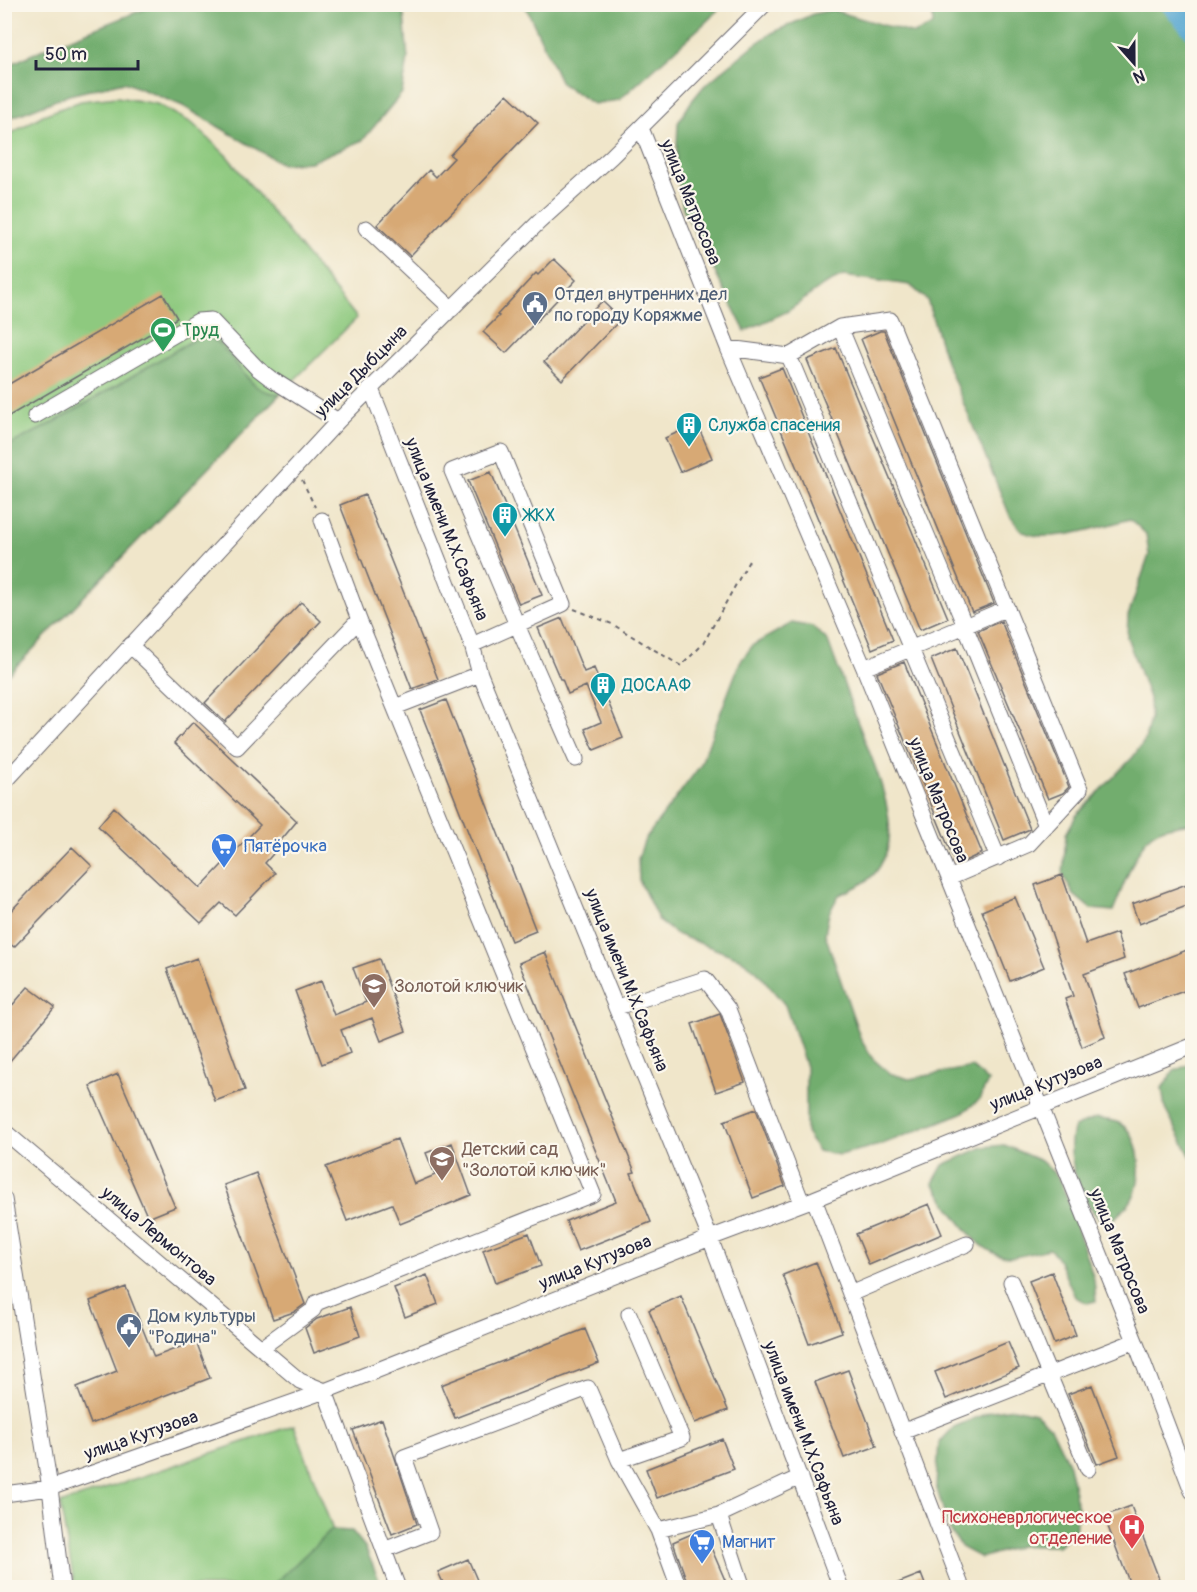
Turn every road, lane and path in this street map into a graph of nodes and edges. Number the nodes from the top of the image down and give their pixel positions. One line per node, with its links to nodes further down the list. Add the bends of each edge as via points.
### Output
1 (765, 4): 2 (street, улица Дыбцына)
2 (641, 128): 4 (street, улица Дыбцына); 6 (street, улица Матросова)
3 (366, 228): 4 (street)
4 (452, 309): 8 (street, улица Дыбцына)
5 (840, 327): 7 (street); 15 (street, via 890,320); 18 (street)
6 (728, 348): 7 (street); 22 (street, улица Матросова)
7 (789, 356): 21 (street)
8 (371, 389): 10 (street, улица Дыбцына); 20 (street, улица имени М.Х.Сафьяна)
9 (35, 416): 10 (street, via 206,319 257,368)
10 (338, 421): 11 (street, улица Дыбцына)
11 (295, 466): 12 (path); 19 (street, улица Дыбцына)
12 (322, 520): 16 (street)
13 (750, 559): 14 (path, via 703,644 681,666 612,624)
14 (563, 604): 17 (street); 17 (street, via 501,452 452,471)
15 (1007, 608): 18 (street); 27 (street, via 1080,789)
16 (359, 620): 19 (street, via 237,747); 24 (street)
17 (517, 625): 20 (street); 25 (street)
18 (965, 626): 21 (street); 27 (street)
19 (130, 645): 26 (street, улица Дыбцына)
20 (472, 645): 23 (street, улица имени М.Х.Сафьяна)
21 (910, 649): 22 (street); 28 (street)
22 (864, 668): 29 (street, улица Матросова)
23 (480, 674): 24 (street); 30 (street, улица имени М.Х.Сафьяна)
24 (395, 707): 42 (street, via 593,1194 316,1303 313,1310)
25 (576, 759)
26 (4, 783)
27 (1046, 826): 28 (street, via 1029,844)
28 (998, 858): 29 (street)
29 (949, 878): 32 (street, улица Матросова)
30 (617, 1007): 35 (street, via 705,978 728,1009); 36 (street, улица имени М.Х.Сафьяна)
31 (1192, 1046): 32 (street, улица Кутузова)
32 (1040, 1106): 35 (street, улица Кутузова); 41 (street, улица Матросова)
33 (4, 1131): 42 (street, улица Лермонтова)
34 (4, 1199): 49 (street)
35 (808, 1201): 36 (street, улица Кутузова); 39 (street)
36 (710, 1238): 44 (street, улица Кутузова); 48 (street, улица имени М.Х.Сафьяна)
37 (967, 1244): 39 (street)
38 (1011, 1282): 43 (street)
39 (850, 1294): 45 (street)
40 (629, 1314): 46 (street, via 682,1438)
41 (1136, 1341): 43 (street); 50 (street, улица Матросова)
42 (261, 1348): 44 (street, улица Лермонтова, via 300,1381)
43 (1049, 1375): 45 (street); 47 (street)
44 (326, 1390): 49 (street, улица Кутузова); 54 (street)
45 (902, 1432): 60 (street)
46 (619, 1460): 53 (street); 54 (street, via 588,1388 404,1457 430,1532)
47 (1088, 1468)
48 (800, 1477): 52 (street); 59 (street, улица имени М.Х.Сафьяна)
49 (50, 1488): 51 (street, улица Кутузова); 55 (street)
50 (1192, 1491)
51 (4, 1494)
52 (720, 1515): 53 (street); 58 (street)
53 (658, 1530): 57 (street)
54 (384, 1550): 56 (street)
55 (62, 1587)
56 (398, 1587)
57 (679, 1587)
58 (743, 1587)
59 (841, 1587)
60 (962, 1587)

